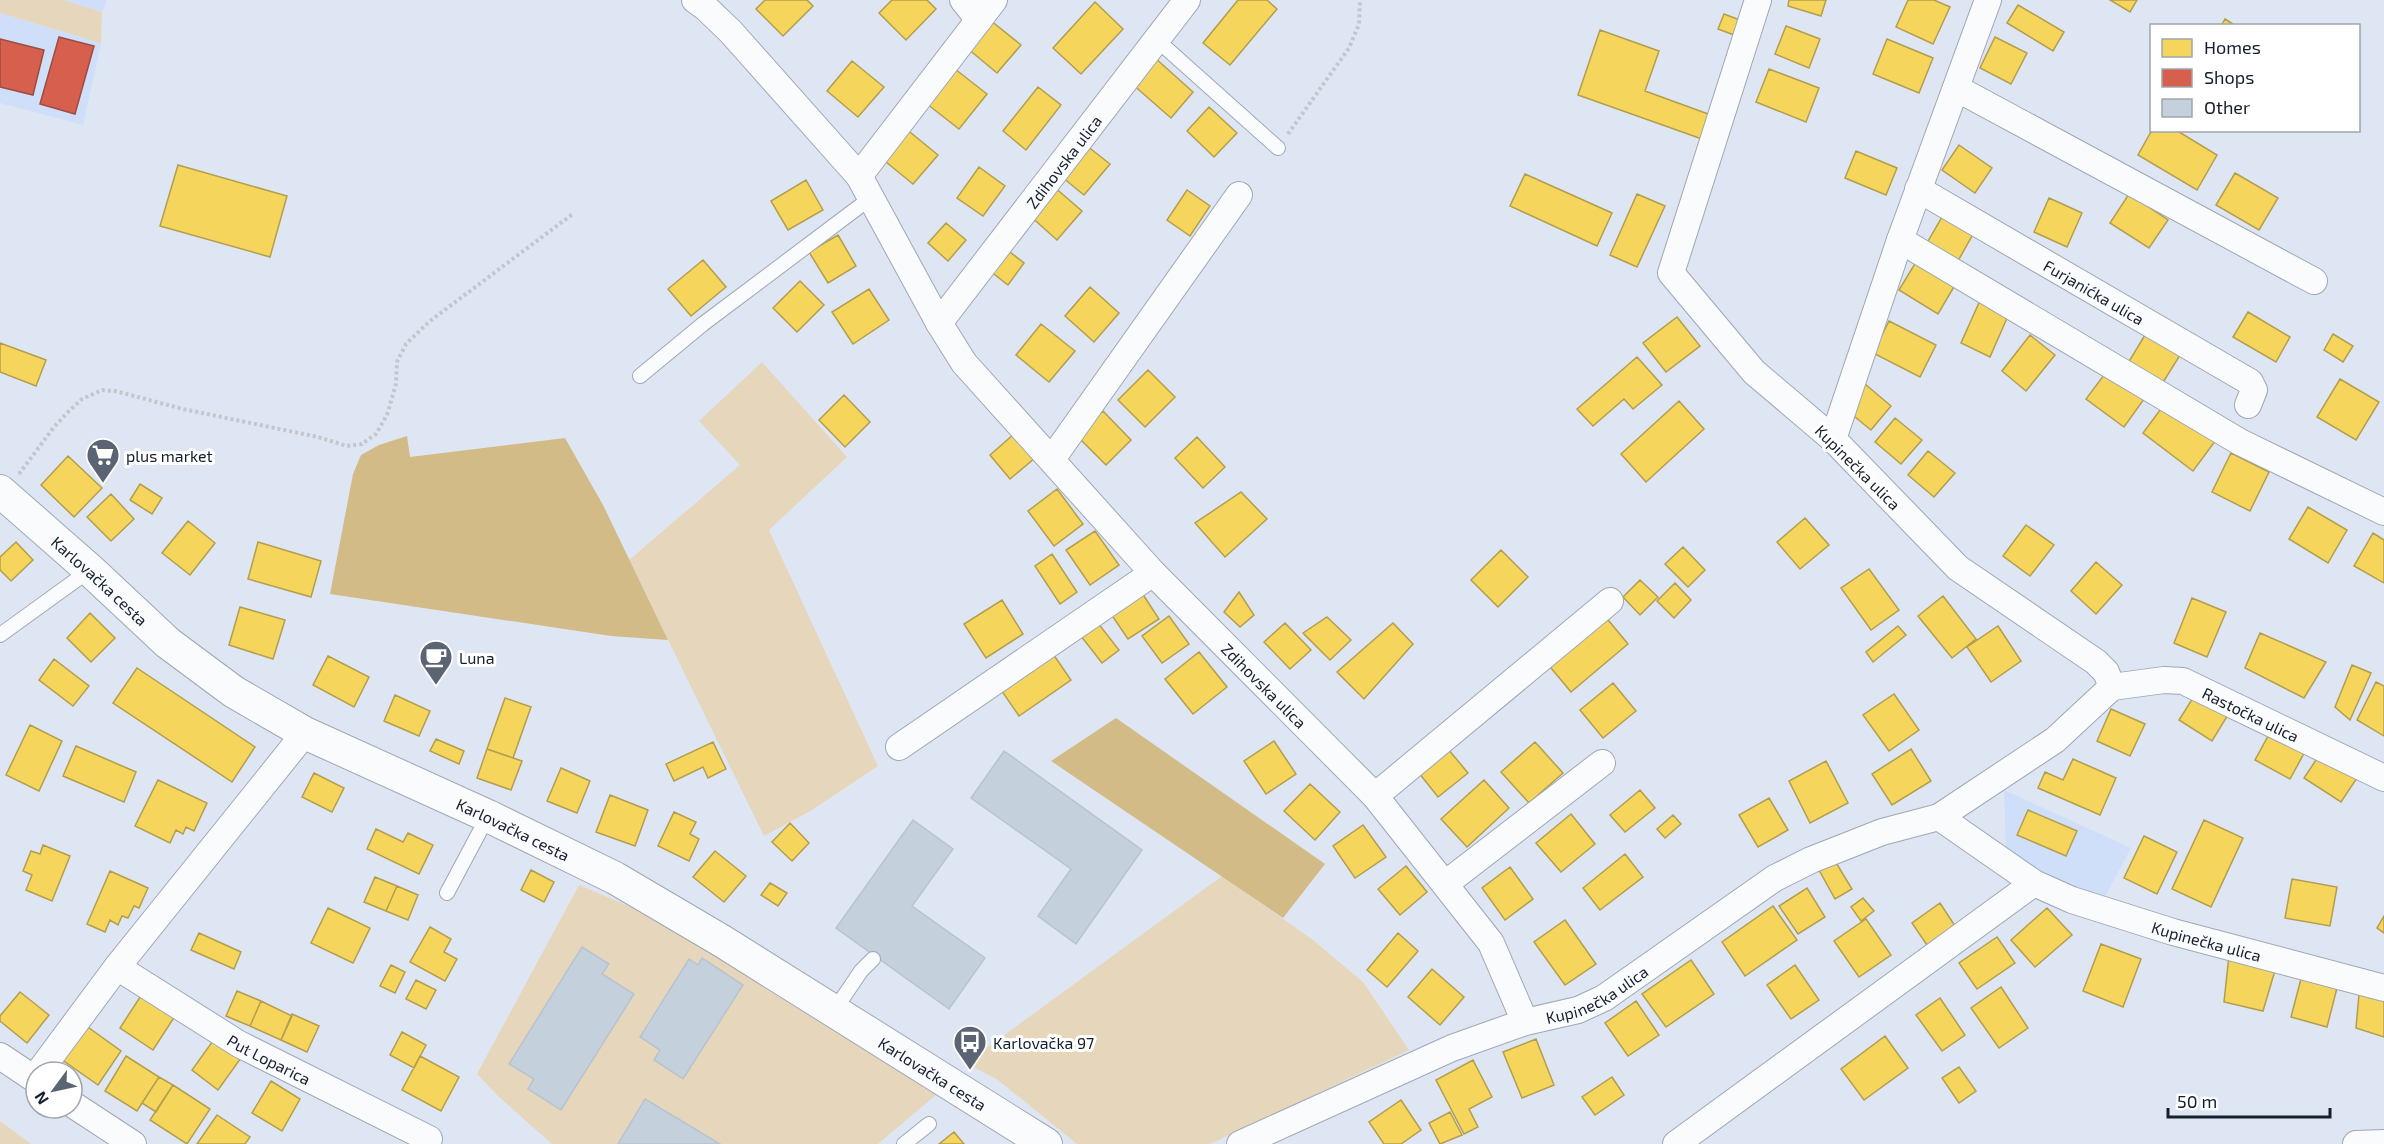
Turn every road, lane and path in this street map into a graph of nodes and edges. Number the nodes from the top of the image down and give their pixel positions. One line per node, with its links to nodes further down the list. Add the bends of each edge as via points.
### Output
1 (695, 0): 11 (street, Zdihovska ulica, via 731,32)
2 (963, 0): 7 (street)
3 (1187, 0): 8 (street, Zdihovska ulica)
4 (1360, 0): 10 (path, via 1359,24 1349,48)
5 (1758, 0): 20 (street, Kupinečka ulica, via 1671,273 1754,372)
6 (1988, 0): 9 (street)
7 (987, 10): 11 (street)
8 (1157, 40): 10 (lane); 17 (street, Zdihovska ulica)
9 (1956, 88): 12 (street); 16 (street)
10 (1278, 148)
11 (865, 187): 17 (street, Zdihovska ulica); 18 (lane)
12 (1918, 189): 15 (street); 19 (street, Furjanićka ulica, via 2250,382 2254,390)
13 (1239, 195): 21 (street)
14 (574, 213): 22 (path, via 430,321 406,344 397,362 396,384 387,415 376,434 362,444 347,446 102,390 82,399 68,412)
15 (1900, 240): 20 (street); 23 (street, via 2240,442)
16 (2314, 281)
17 (939, 323): 21 (street, Zdihovska ulica, via 964,363)
18 (640, 376)
19 (2248, 405)
20 (1833, 439): 28 (street, Kupinečka ulica, via 1959,568 2096,662 2106,672)
21 (1052, 459): 25 (street, Zdihovska ulica)
22 (7, 486): 24 (street, Karlovačka cesta)
23 (2384, 512)
24 (90, 570): 27 (lane); 29 (street, Karlovačka cesta, via 168,643 234,692)
25 (1153, 573): 30 (street); 33 (street, Zdihovska ulica)
26 (1610, 601): 33 (street)
27 (0, 635)
28 (2112, 687): 32 (street, Rastočka ulica, via 2183,681); 35 (street, Kupinečka ulica, via 2055,740)
29 (305, 733): 34 (street, Karlovačka cesta); 40 (street)
30 (899, 747)
31 (1602, 763): 37 (street)
32 (2384, 778)
33 (1375, 796): 37 (street, Zdihovska ulica)
34 (488, 816): 38 (lane); 42 (street, Karlovačka cesta, via 615,878)
35 (1939, 817): 36 (street, Kupinečka ulica); 43 (street, Kupinečka ulica, via 1882,832 1784,873 1604,998 1578,1010)
36 (2034, 883): 41 (street, Kupinečka ulica, via 2072,900 2173,932); 55 (street)
37 (1445, 884): 43 (street, Zdihovska ulica, via 1491,944)
38 (447, 893)
39 (873, 959): 42 (lane)
40 (117, 967): 45 (street); 49 (street, Put Loparica, via 239,1044)
41 (2384, 988)
42 (834, 1011): 53 (street, Karlovačka cesta)
43 (1525, 1022): 54 (street, Kupinečka ulica, via 1452,1048)
44 (0, 1056): 46 (street)
45 (49, 1060)
46 (24, 1070)
47 (84, 1112): 51 (street)
48 (929, 1124): 52 (lane)
49 (429, 1139)
50 (2384, 1143): 56 (street)
51 (133, 1144)
52 (904, 1144)
53 (1046, 1144)
54 (1240, 1144)
55 (1676, 1144)
56 (2356, 1144)

